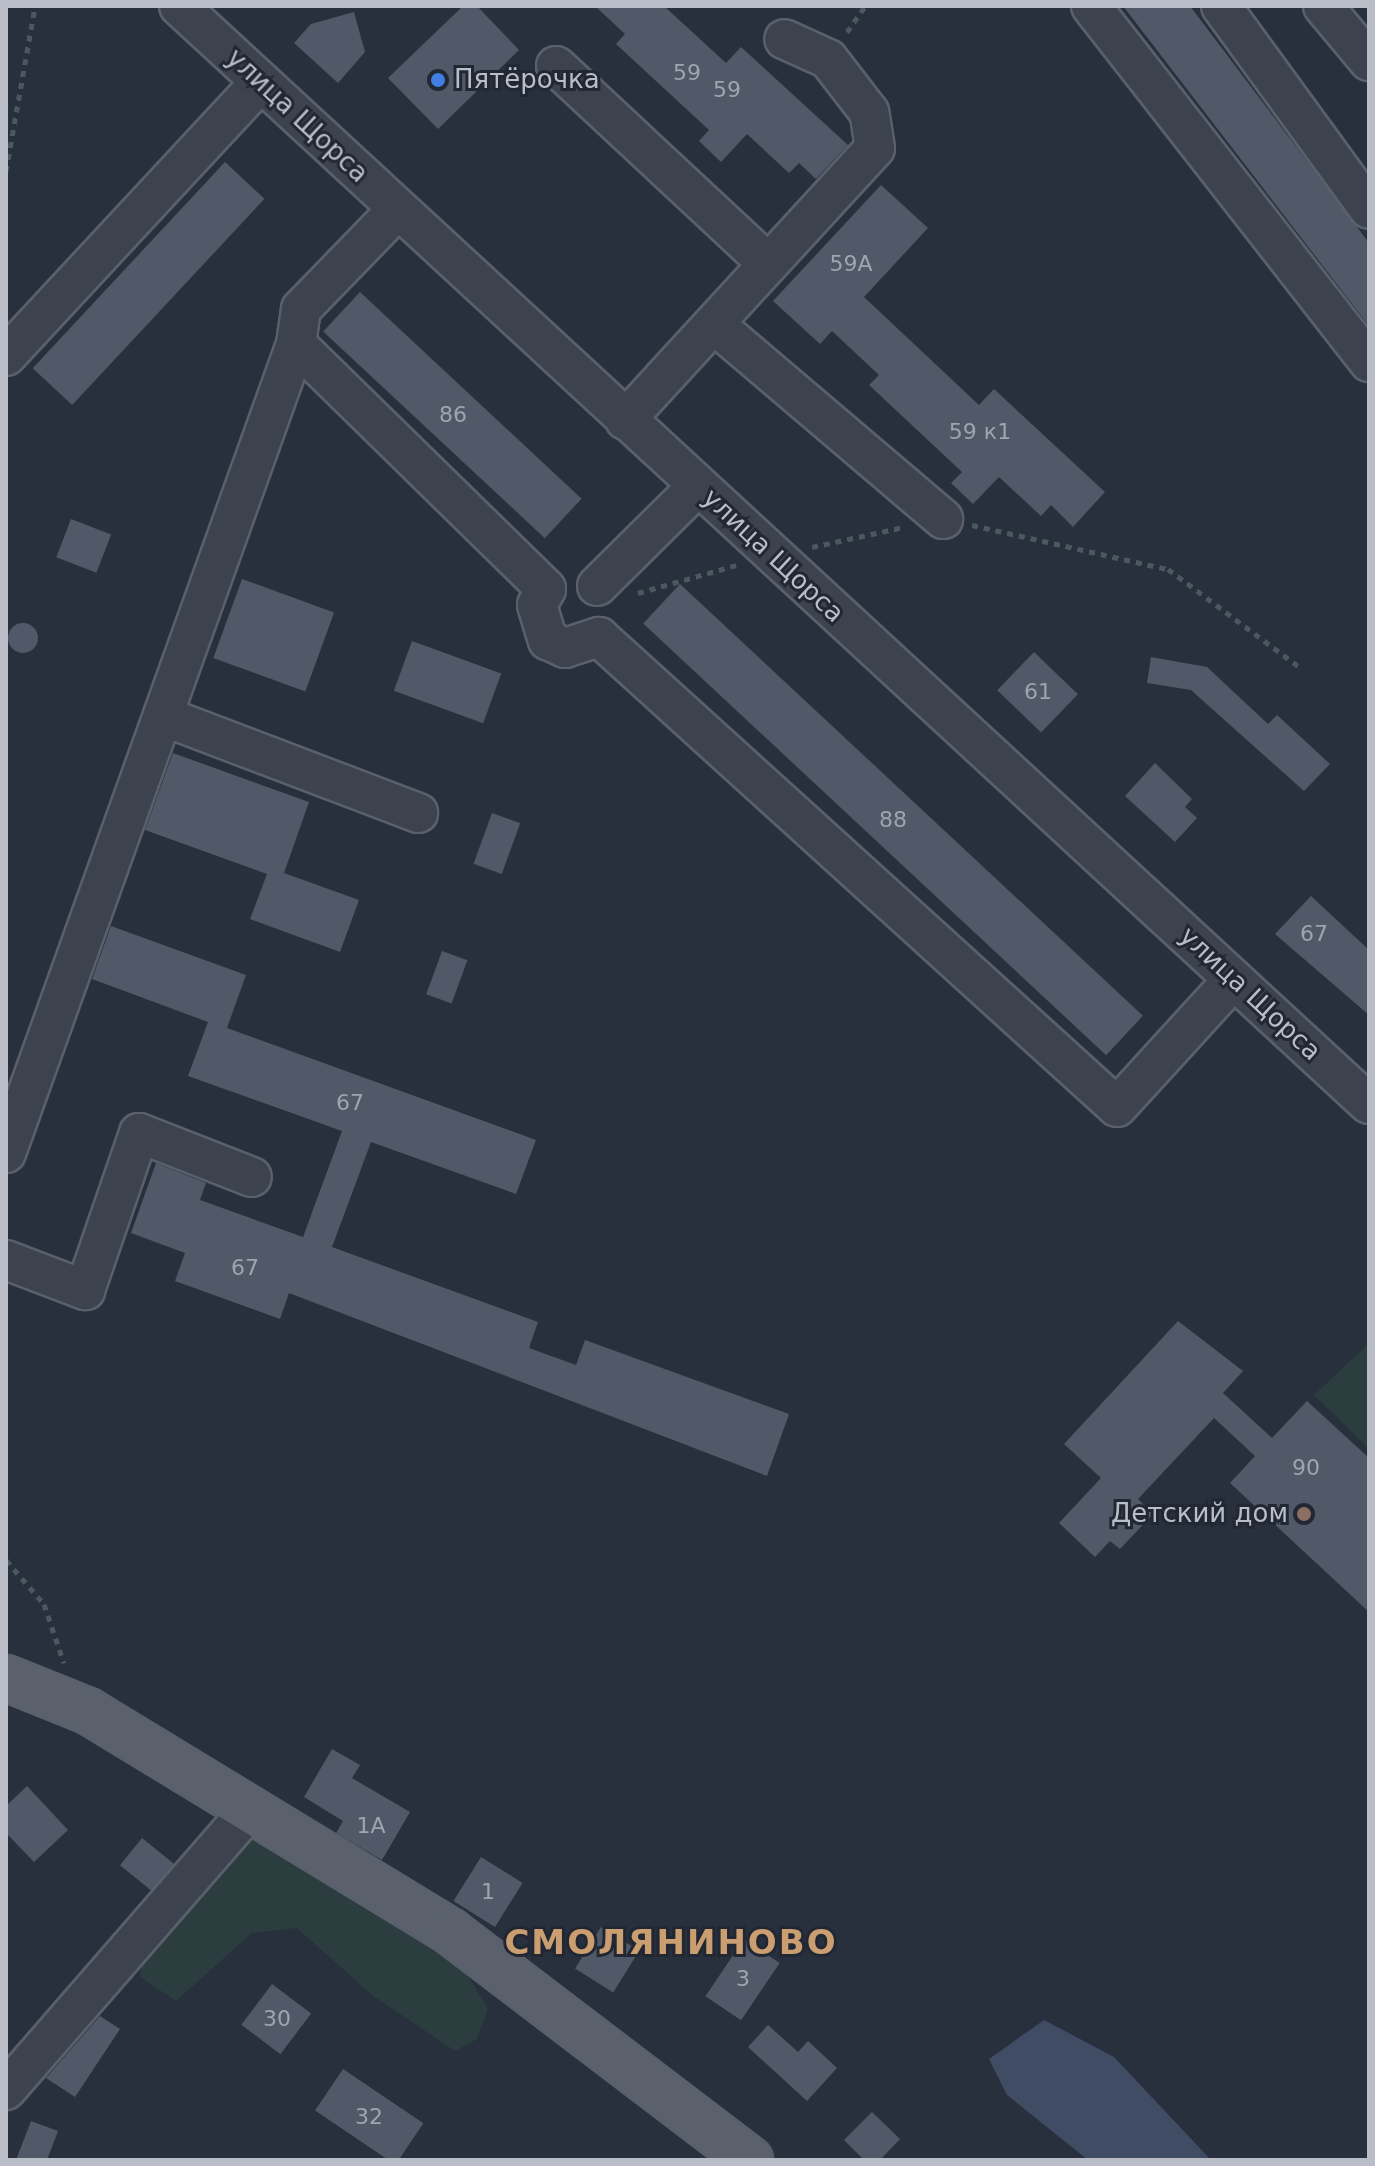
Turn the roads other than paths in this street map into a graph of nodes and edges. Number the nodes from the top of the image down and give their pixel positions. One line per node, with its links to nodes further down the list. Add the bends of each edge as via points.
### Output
1 (179, 6): 8 (street, улица Щорса)
2 (1091, 6): 15 (street)
3 (1221, 6): 10 (street)
4 (1323, 6): 6 (street)
5 (784, 39): 11 (street, via 828,59 869,112 875,148)
6 (1369, 61)
7 (556, 66): 11 (street)
8 (261, 82): 9 (street, улица Щорса); 14 (street)
9 (398, 209): 13 (street, via 301,309); 16 (street, улица Щорса)
10 (1369, 209)
11 (768, 264): 12 (street)
12 (714, 324): 16 (street); 18 (street)
13 (296, 344): 19 (street); 21 (street)
14 (6, 356)
15 (1369, 362)
16 (625, 420): 17 (street, улица Щорса)
17 (697, 487): 20 (street); 23 (street, улица Щорса)
18 (943, 519)
19 (546, 589): 20 (street, via 580,577); 20 (street, via 537,605 548,640 583,648)
20 (601, 608): 23 (street, via 1117,1107)
21 (163, 716): 22 (street); 25 (street)
22 (418, 813)
23 (1234, 979): 24 (street, улица Щорса)
24 (1369, 1104)
25 (6, 1153)
26 (252, 1177): 27 (street, via 139,1133 85,1290)
27 (6, 1260)
28 (6, 1678): 29 (main road, via 88,1711)
29 (248, 1812): 30 (street); 31 (main road, via 451,1932)
30 (6, 2090)
31 (750, 2160)

